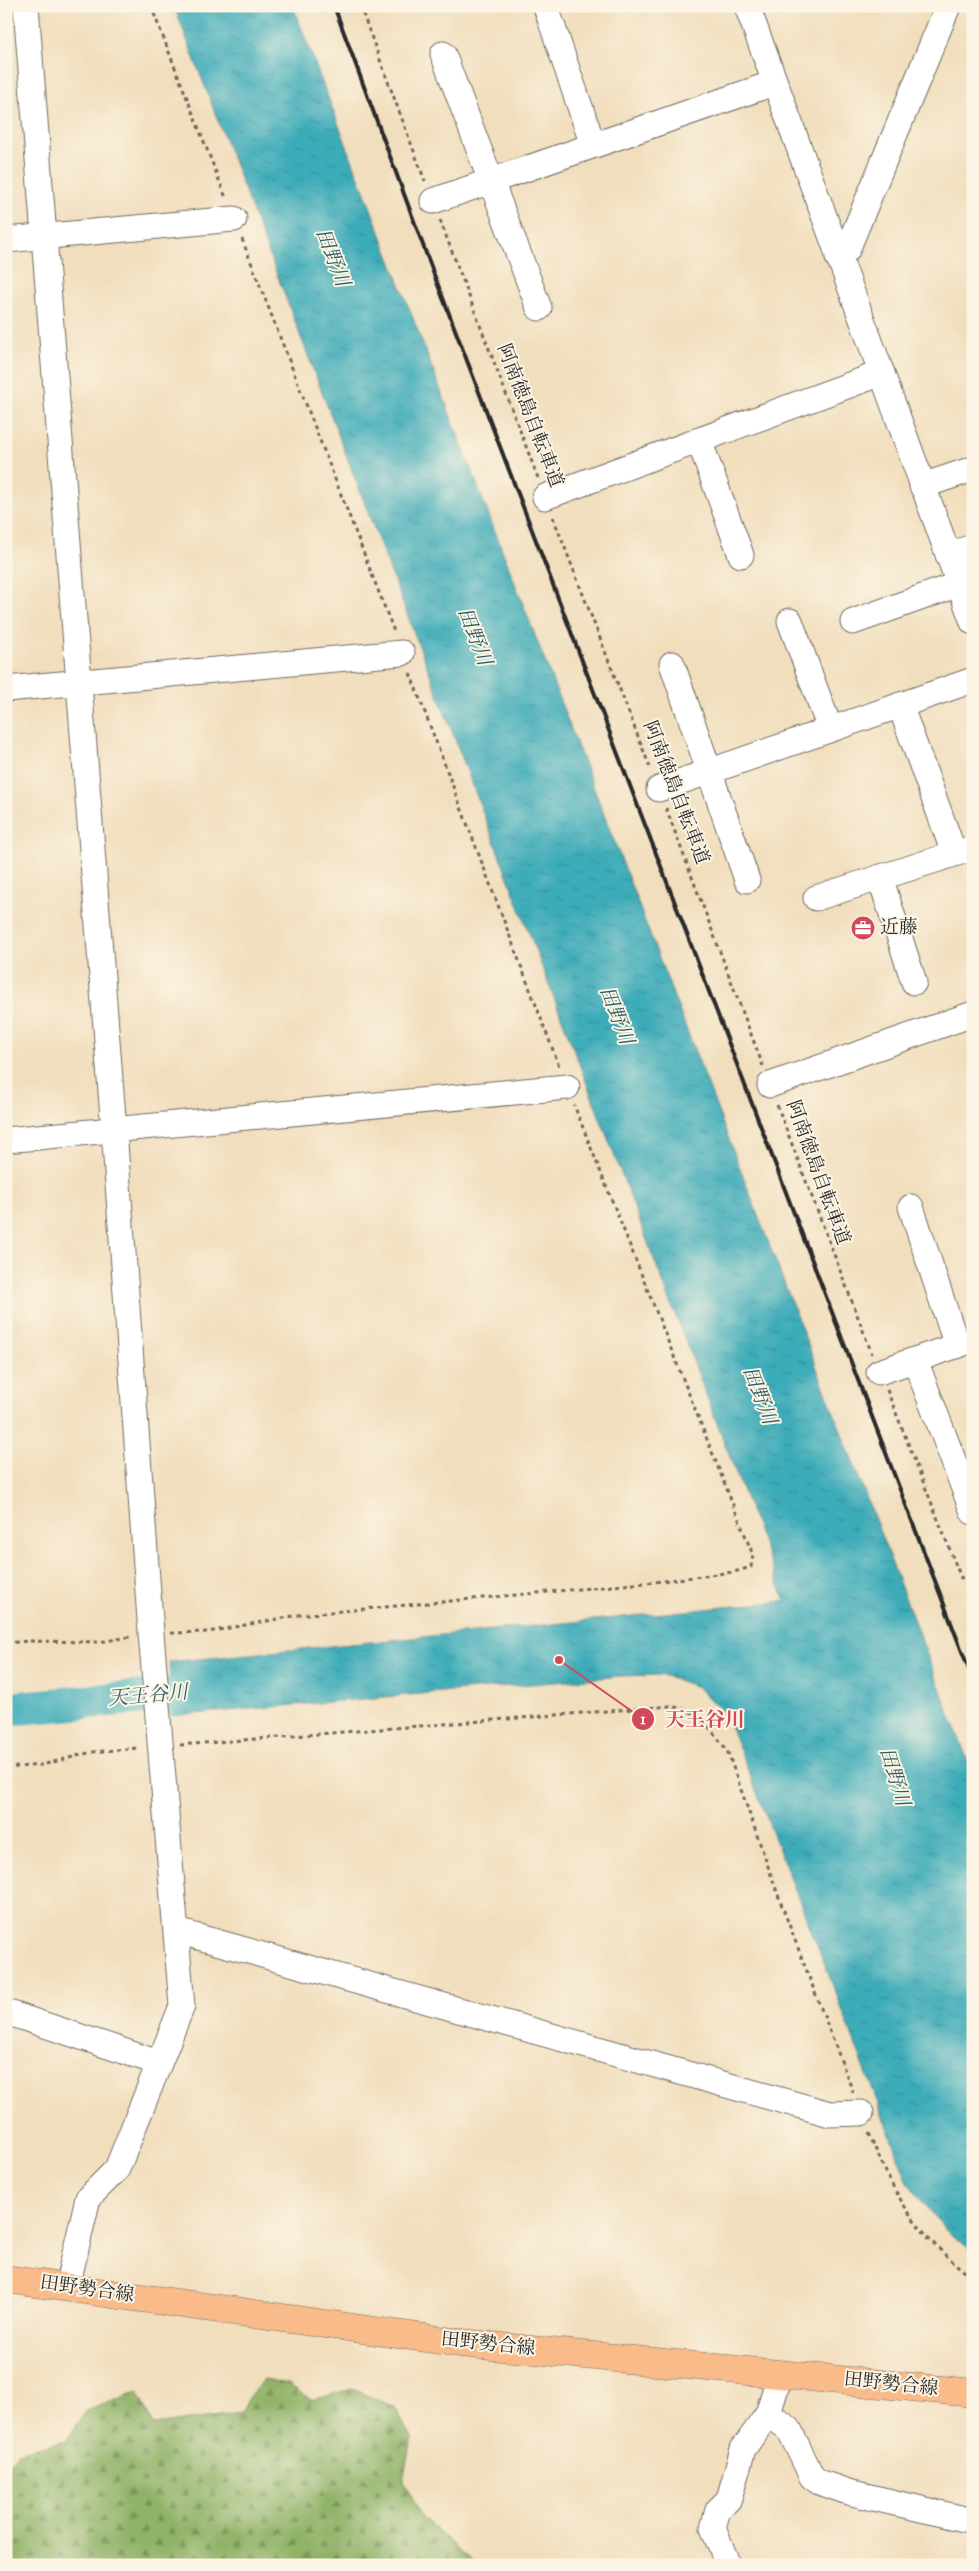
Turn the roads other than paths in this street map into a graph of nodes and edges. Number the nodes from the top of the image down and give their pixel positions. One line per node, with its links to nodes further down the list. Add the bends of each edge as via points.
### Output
1 (26, 6): 11 (street)
2 (747, 6): 6 (street)
3 (948, 6): 13 (street, via 847,250)
4 (547, 10): 7 (street)
5 (443, 54): 8 (street)
6 (774, 83): 7 (street); 13 (street)
7 (593, 145): 8 (street)
8 (491, 180): 9 (street); 14 (street)
9 (432, 201)
10 (234, 219): 11 (street)
11 (45, 236): 12 (street); 30 (street)
12 (6, 240)
13 (838, 258): 15 (street)
14 (539, 308)
15 (882, 372): 16 (street); 18 (street)
16 (699, 440): 19 (street); 21 (street)
17 (973, 469): 18 (street)
18 (922, 486): 22 (street)
19 (545, 497)
20 (973, 547): 22 (street)
21 (741, 555)
22 (948, 555): 23 (street)
23 (959, 584): 25 (street); 26 (street)
24 (790, 621): 33 (street)
25 (853, 622)
26 (973, 622)
27 (402, 652): 30 (street)
28 (672, 664): 34 (street)
29 (973, 680): 32 (street)
30 (80, 682): 31 (street); 44 (street)
31 (6, 689)
32 (900, 705): 33 (street); 36 (street)
33 (830, 729): 34 (street)
34 (711, 771): 35 (street); 38 (street)
35 (658, 789)
36 (964, 851): 37 (street)
37 (880, 877): 39 (street); 40 (street)
38 (747, 880)
39 (816, 898)
40 (914, 982)
41 (973, 1014): 43 (street)
42 (567, 1086): 44 (street)
43 (770, 1086)
44 (114, 1130): 45 (street); 51 (street)
45 (6, 1140)
46 (911, 1207): 47 (street)
47 (965, 1343): 48 (street)
48 (914, 1360): 49 (street); 50 (street)
49 (879, 1372)
50 (973, 1512)
51 (177, 1932): 53 (street, via 182,2006); 54 (street, via 830,2114)
52 (6, 2012): 53 (street)
53 (159, 2063): 56 (street, via 117,2169 88,2198)
54 (861, 2113)
55 (6, 2279): 56 (main road, 田野勢合線)
56 (67, 2287): 57 (main road, 田野勢合線, via 461,2343)
57 (780, 2374): 58 (main road, 田野勢合線); 59 (street)
58 (973, 2393)
59 (768, 2414): 60 (street, via 790,2429 798,2443 802,2461 819,2482 848,2492); 61 (street, via 743,2449 729,2499 718,2510 713,2528)
60 (973, 2521)
61 (728, 2565)

